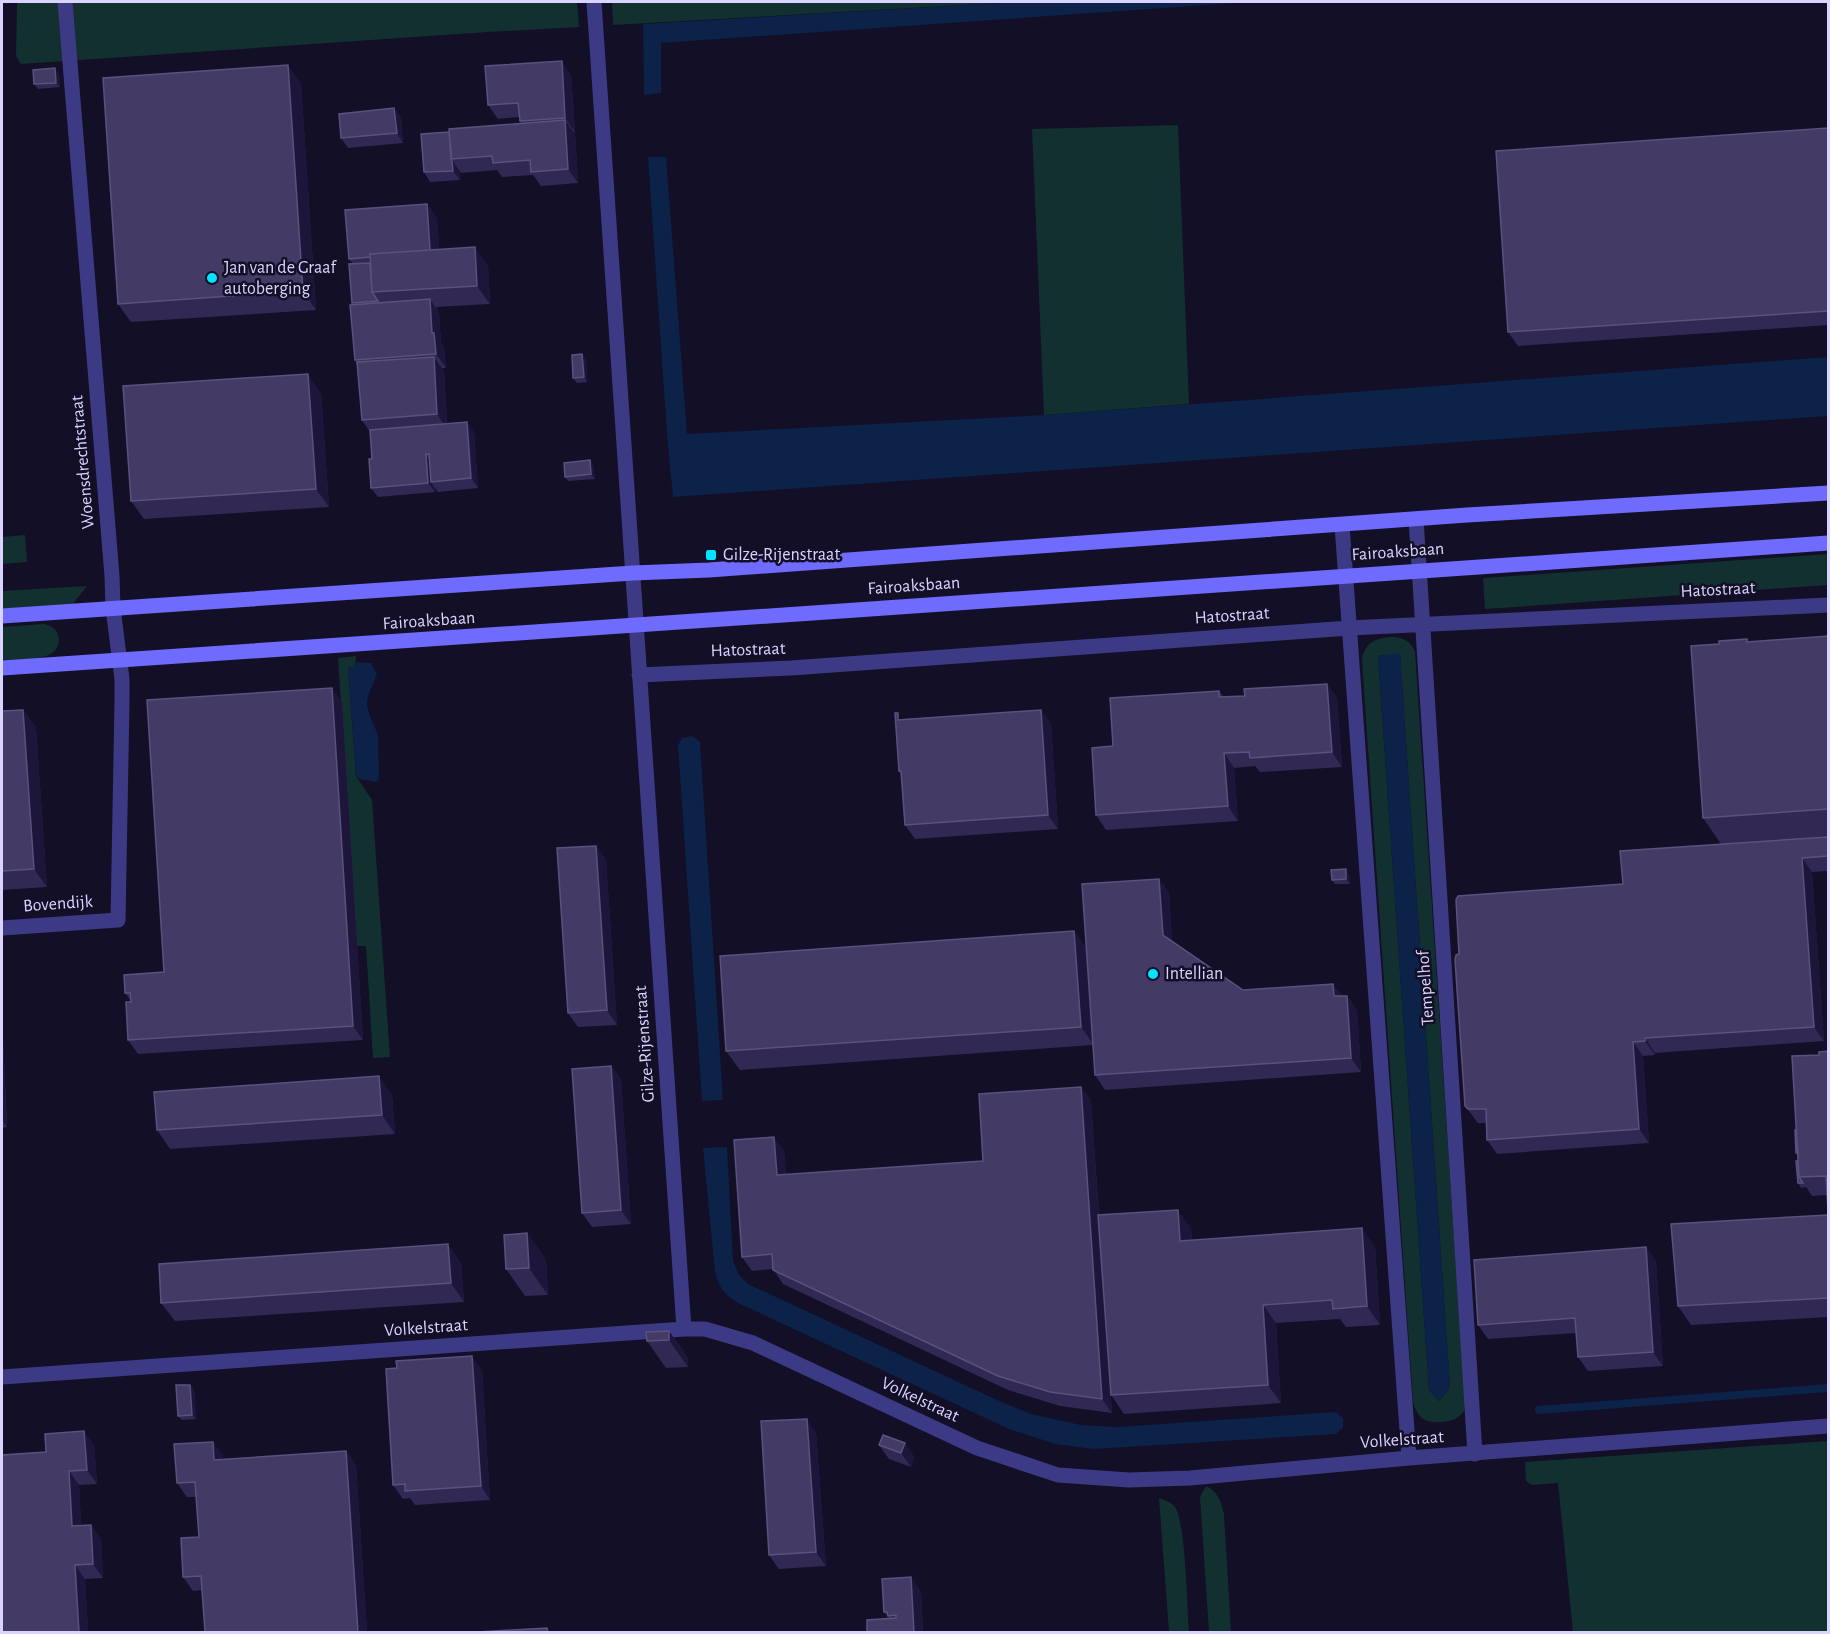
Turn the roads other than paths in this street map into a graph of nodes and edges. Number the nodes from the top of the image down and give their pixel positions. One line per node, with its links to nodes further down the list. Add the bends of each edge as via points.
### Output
1 (65, 2): 11 (street, Woensdrechtstraat)
2 (594, 2): 8 (street, Gilze-Rijenstraat)
3 (1828, 493): 4 (main road, Fairoaksbaan)
4 (1416, 519): 5 (main road, Fairoaksbaan); 7 (street, Tempelhof)
5 (1342, 525): 8 (main road, Fairoaksbaan); 9 (street)
6 (1828, 543): 7 (main road, Fairoaksbaan)
7 (1419, 571): 9 (main road, Fairoaksbaan); 13 (street, Tempelhof)
8 (633, 573): 11 (main road, Fairoaksbaan); 14 (street, Gilze-Rijenstraat)
9 (1345, 576): 14 (main road, Fairoaksbaan); 15 (street)
10 (1828, 605): 13 (street, Hatostraat)
11 (113, 608): 12 (main road, Fairoaksbaan); 16 (street, Woensdrechtstraat)
12 (2, 616)
13 (1422, 624): 15 (street, Hatostraat); 24 (street, Tempelhof)
14 (636, 626): 16 (main road, Fairoaksbaan); 18 (street, Gilze-Rijenstraat)
15 (1349, 628): 18 (street, Hatostraat); 25 (street)
16 (119, 661): 17 (main road, Fairoaksbaan); 19 (street, Woensdrechtstraat, via 122,702)
17 (2, 668)
18 (639, 675): 21 (street, Gilze-Rijenstraat)
19 (118, 920): 20 (street, Bovendijk)
20 (2, 928)
21 (684, 1329): 22 (street, Volkelstraat); 25 (street, Volkelstraat, via 705,1329 753,1343 977,1448 1058,1475 1130,1480 1190,1478)
22 (2, 1377)
23 (1828, 1426): 24 (street, Volkelstraat)
24 (1475, 1454): 25 (street, Volkelstraat)
25 (1409, 1458)

